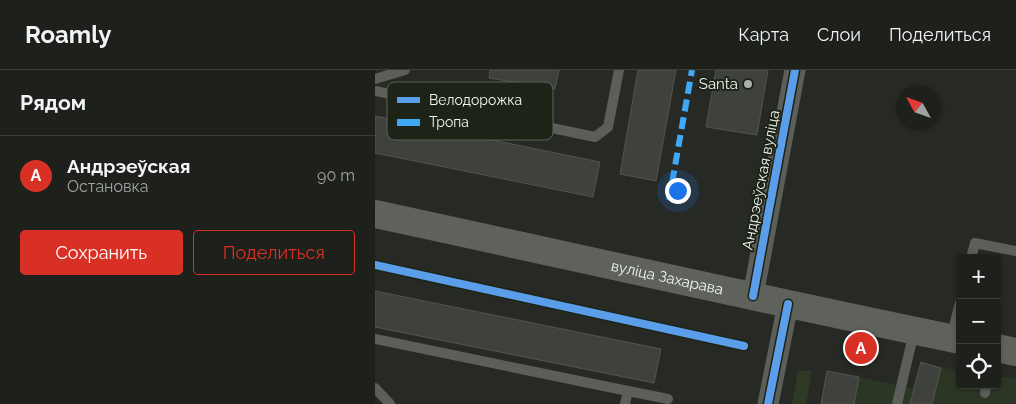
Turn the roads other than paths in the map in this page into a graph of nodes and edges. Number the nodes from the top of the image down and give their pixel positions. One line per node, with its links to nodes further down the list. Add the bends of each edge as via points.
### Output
1 (405, 70): 4 (lane)
2 (619, 70): 5 (lane, via 608,127 595,137)
3 (795, 70): 9 (street, Андрэеўская вуліца)
4 (375, 79)
5 (553, 128)
6 (375, 214): 9 (main road, вуліца Захарава)
7 (1016, 251): 8 (lane, via 975,243)
8 (972, 254)
9 (753, 296): 10 (main road, вуліца Захарава)
10 (788, 304): 11 (main road, вуліца Захарава); 21 (street)
11 (914, 331): 13 (main road, вуліца Захарава); 22 (lane)
12 (375, 339): 17 (lane)
13 (955, 340)
14 (1001, 349): 15 (main road)
15 (1016, 352)
16 (375, 388): 19 (lane)
17 (628, 391): 18 (lane); 20 (lane)
18 (667, 399)
19 (390, 404)
20 (625, 404)
21 (768, 404)
22 (897, 404)

